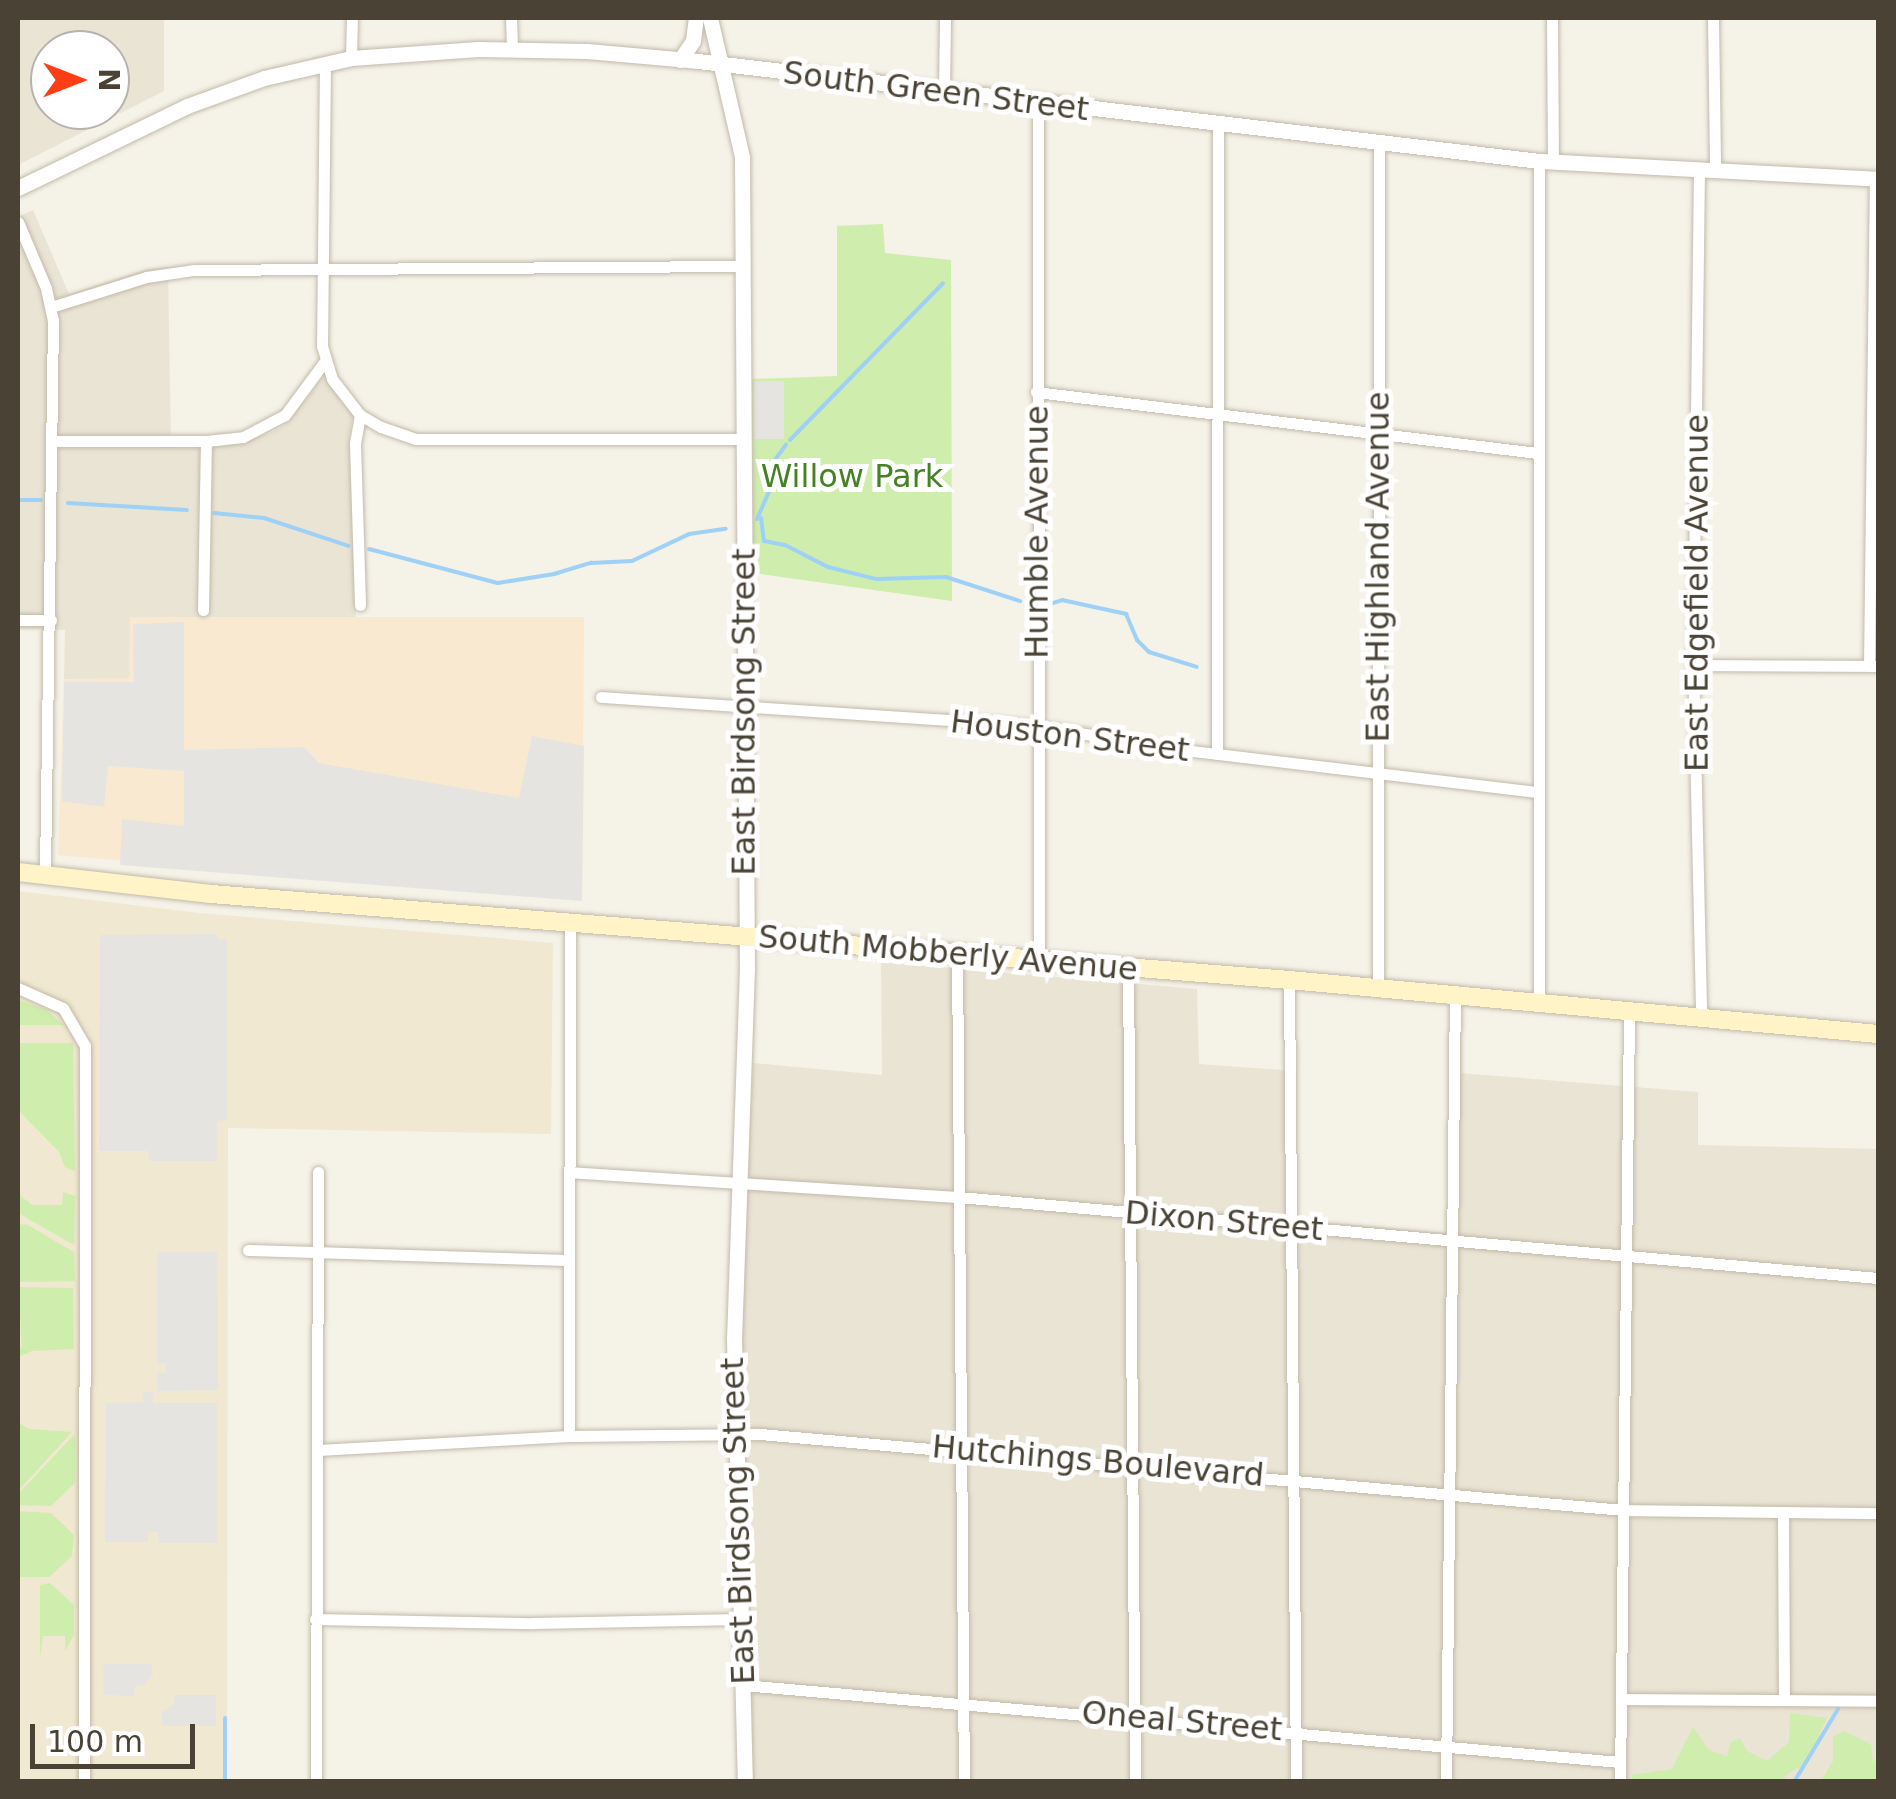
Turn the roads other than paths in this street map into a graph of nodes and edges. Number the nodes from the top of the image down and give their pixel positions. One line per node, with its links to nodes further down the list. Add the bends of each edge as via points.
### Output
1 (352, 18): 9 (street)
2 (511, 18): 8 (street)
3 (696, 18): 10 (street, via 694,40)
4 (710, 18): 12 (street, East Birdsong Street)
5 (945, 18): 13 (street)
6 (1552, 18): 17 (street)
7 (1712, 18): 18 (street, East Edgefield Avenue)
8 (512, 48): 9 (street, South Green Street); 10 (street, South Green Street)
9 (351, 58): 11 (street, South Green Street)
10 (680, 60): 12 (street, South Green Street)
11 (324, 63): 20 (street, South Green Street, via 209,96); 23 (street)
12 (722, 64): 13 (street, South Green Street); 22 (street, East Birdsong Street, via 742,149)
13 (944, 92): 14 (street, South Green Street)
14 (1038, 104): 15 (street, South Green Street); 26 (street, Humble Avenue)
15 (1218, 126): 16 (street, South Green Street); 27 (street)
16 (1379, 145): 17 (street, South Green Street); 29 (street, East Highland Avenue)
17 (1546, 162): 18 (street, South Green Street); 33 (street)
18 (1707, 168): 19 (street, South Green Street); 38 (street, East Edgefield Avenue)
19 (1877, 179): 39 (street)
20 (18, 188)
21 (18, 222): 24 (street)
22 (742, 266): 23 (street); 30 (street, East Birdsong Street)
23 (321, 269): 24 (street, via 171,272); 25 (street)
24 (52, 307): 31 (street)
25 (325, 360): 28 (street); 32 (street, via 275,423 244,437)
26 (1036, 392): 27 (street); 42 (street, Humble Avenue)
27 (1217, 412): 29 (street); 43 (street)
28 (360, 415): 30 (street, via 401,436 434,440); 34 (street)
29 (1377, 434): 33 (street); 44 (street, East Highland Avenue)
30 (743, 439): 41 (street, East Birdsong Street)
31 (52, 441): 32 (street); 37 (street)
32 (206, 441): 35 (street)
33 (1536, 453): 45 (street)
34 (360, 605)
35 (203, 610)
36 (18, 620): 37 (street)
37 (52, 620): 47 (street)
38 (1694, 665): 39 (street); 59 (street, East Edgefield Avenue)
39 (1874, 666)
40 (601, 698): 41 (street, Houston Street)
41 (744, 706): 42 (street, Houston Street); 49 (street, East Birdsong Street)
42 (1037, 726): 43 (street, Houston Street); 51 (street, Humble Avenue)
43 (1216, 754): 44 (street, Houston Street)
44 (1379, 772): 45 (street, Houston Street); 55 (street, East Highland Avenue)
45 (1538, 792): 57 (street)
46 (18, 872): 47 (main road, South Mobberly Avenue)
47 (45, 876): 48 (main road, South Mobberly Avenue)
48 (570, 924): 49 (main road, South Mobberly Avenue); 62 (street)
49 (746, 937): 50 (main road, South Mobberly Avenue); 63 (street, East Birdsong Street)
50 (957, 954): 51 (main road, South Mobberly Avenue); 64 (street)
51 (1039, 961): 52 (main road, South Mobberly Avenue)
52 (1128, 967): 53 (main road, South Mobberly Avenue); 65 (street)
53 (1289, 980): 55 (main road, South Mobberly Avenue); 66 (street)
54 (18, 988): 94 (street, via 63,1008 85,1046)
55 (1378, 988): 56 (main road, South Mobberly Avenue)
56 (1455, 994): 57 (main road, South Mobberly Avenue); 67 (street)
57 (1539, 1003): 58 (main road, South Mobberly Avenue)
58 (1630, 1011): 59 (main road, South Mobberly Avenue); 70 (street)
59 (1701, 1017): 60 (main road, South Mobberly Avenue)
60 (1878, 1034)
61 (318, 1172): 69 (street)
62 (569, 1172): 63 (street, Dixon Street); 71 (street)
63 (739, 1182): 64 (street, Dixon Street); 73 (street, East Birdsong Street)
64 (959, 1197): 65 (street, Dixon Street); 76 (street)
65 (1130, 1213): 66 (street, Dixon Street); 77 (street)
66 (1291, 1227): 67 (street, Dixon Street); 78 (street)
67 (1452, 1240): 70 (street, Dixon Street); 79 (street)
68 (248, 1250): 69 (street)
69 (318, 1251): 71 (street); 75 (street)
70 (1628, 1257): 72 (street, Dixon Street); 80 (street)
71 (569, 1260): 74 (street)
72 (1878, 1278)
73 (736, 1434): 74 (street, Hutchings Boulevard); 76 (street, Hutchings Boulevard); 84 (street, East Birdsong Street)
74 (569, 1436): 75 (street, Hutchings Boulevard)
75 (318, 1450): 83 (street)
76 (961, 1450): 77 (street, Hutchings Boulevard); 88 (street)
77 (1131, 1464): 78 (street, Hutchings Boulevard); 90 (street)
78 (1293, 1478): 79 (street, Hutchings Boulevard); 91 (street)
79 (1450, 1492): 80 (street, Hutchings Boulevard); 92 (street)
80 (1623, 1510): 81 (street, Hutchings Boulevard); 86 (street)
81 (1783, 1513): 82 (street, Hutchings Boulevard); 87 (street)
82 (1878, 1514)
83 (315, 1619): 84 (street); 95 (street)
84 (741, 1620): 85 (street, East Birdsong Street)
85 (743, 1685): 88 (street, Oneal Street); 96 (street, East Birdsong Street)
86 (1622, 1699): 87 (street); 93 (street)
87 (1784, 1700): 89 (street)
88 (964, 1701): 90 (street, Oneal Street); 97 (street)
89 (1878, 1701)
90 (1134, 1716): 91 (street, Oneal Street); 98 (street)
91 (1296, 1732): 92 (street, Oneal Street); 99 (street)
92 (1446, 1746): 93 (street, Oneal Street); 100 (street)
93 (1620, 1762): 101 (street)
94 (84, 1782)
95 (316, 1782)
96 (745, 1782)
97 (964, 1782)
98 (1134, 1782)
99 (1296, 1782)
100 (1446, 1782)
101 (1620, 1782)

